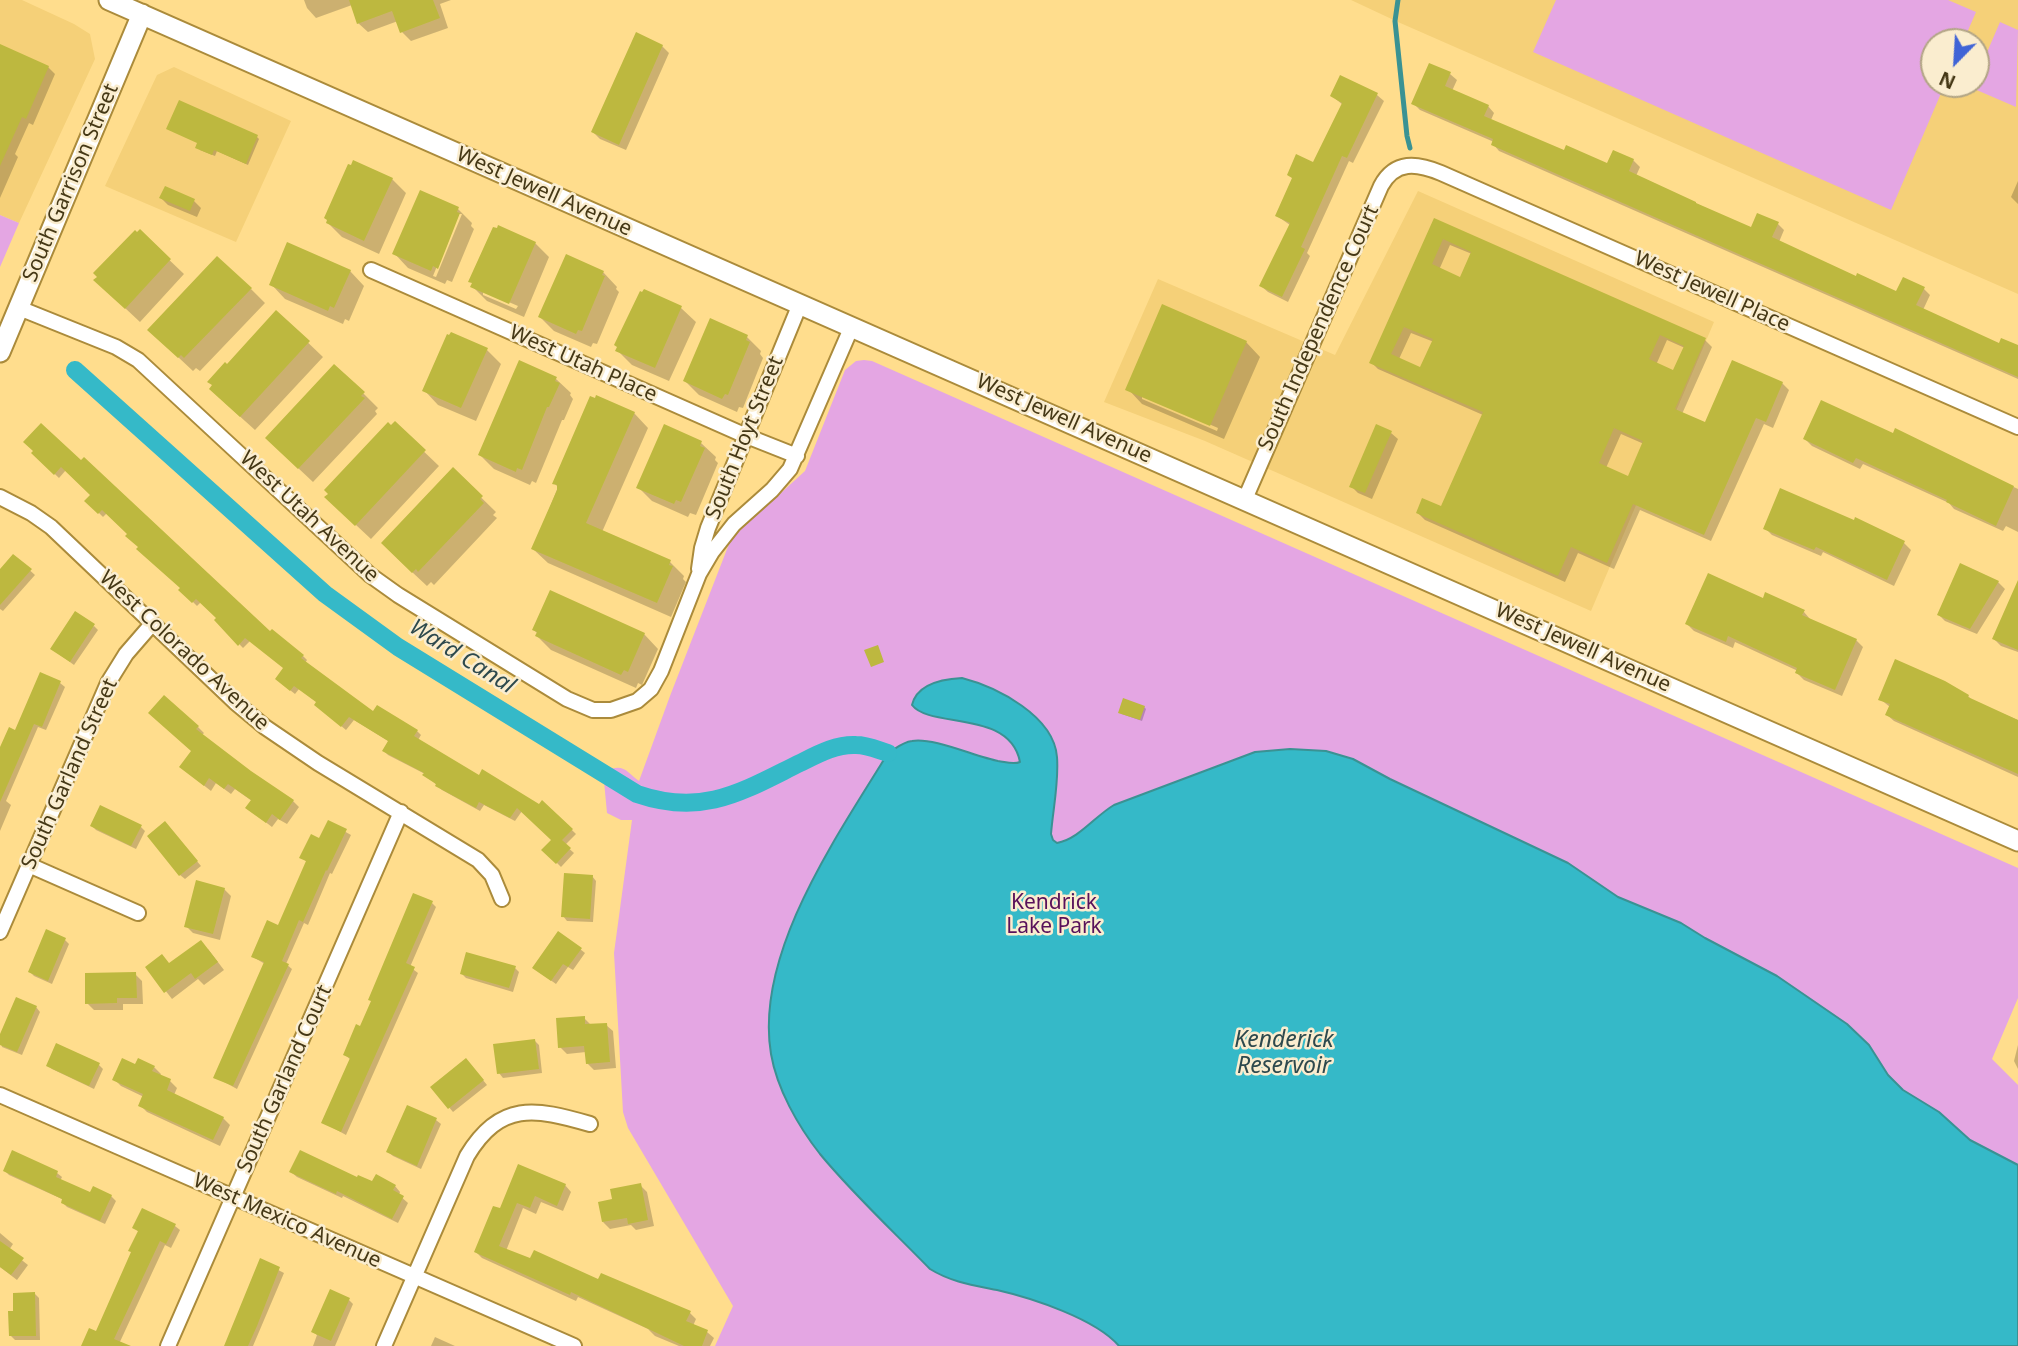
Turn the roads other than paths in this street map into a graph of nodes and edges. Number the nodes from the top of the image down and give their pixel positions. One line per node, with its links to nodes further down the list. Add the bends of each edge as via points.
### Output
1 (109, 0): 2 (main road, West Jewell Avenue)
2 (142, 14): 5 (main road, West Jewell Avenue); 6 (main road, South Garrison Street)
3 (1404, 166): 9 (street, West Jewell Place, via 1419,165 1441,173); 13 (street, South Independence Court, via 1381,186)
4 (371, 270): 10 (street, West Utah Place)
5 (800, 304): 7 (main road, West Jewell Avenue); 10 (street, South Hoyt Street)
6 (19, 308): 8 (main road, South Garrison Street); 16 (street, West Utah Avenue, via 116,347 153,371 343,552 390,590 575,703)
7 (852, 326): 11 (street, South Hoyt Street); 13 (main road, West Jewell Avenue)
8 (0, 352)
9 (2018, 427)
10 (744, 435): 11 (street, West Utah Place); 14 (street, South Hoyt Street, via 708,528)
11 (797, 456): 14 (street, South Hoyt Street, via 784,477 723,537)
12 (0, 497): 15 (street, West Colorado Avenue, via 51,527)
13 (1245, 499): 18 (main road, West Jewell Avenue)
14 (699, 574): 16 (street, South Hoyt Street, via 651,689 637,701)
15 (152, 624): 17 (street, West Colorado Avenue, via 272,732); 19 (street, South Garland Street, via 108,683)
16 (611, 710)
17 (401, 812): 20 (street, West Colorado Avenue, via 478,860 492,875); 25 (street, South Garland Court)
18 (2018, 841)
19 (29, 865): 21 (street); 22 (street, South Garland Street)
20 (502, 899)
21 (138, 913)
22 (0, 932)
23 (0, 1095): 25 (street, West Mexico Avenue)
24 (590, 1124): 26 (street, via 531,1111 491,1126 467,1156)
25 (233, 1197): 26 (street, West Mexico Avenue); 27 (street, South Garland Court)
26 (414, 1277): 28 (street); 29 (street, West Mexico Avenue)
27 (168, 1346)
28 (384, 1346)
29 (574, 1346)

